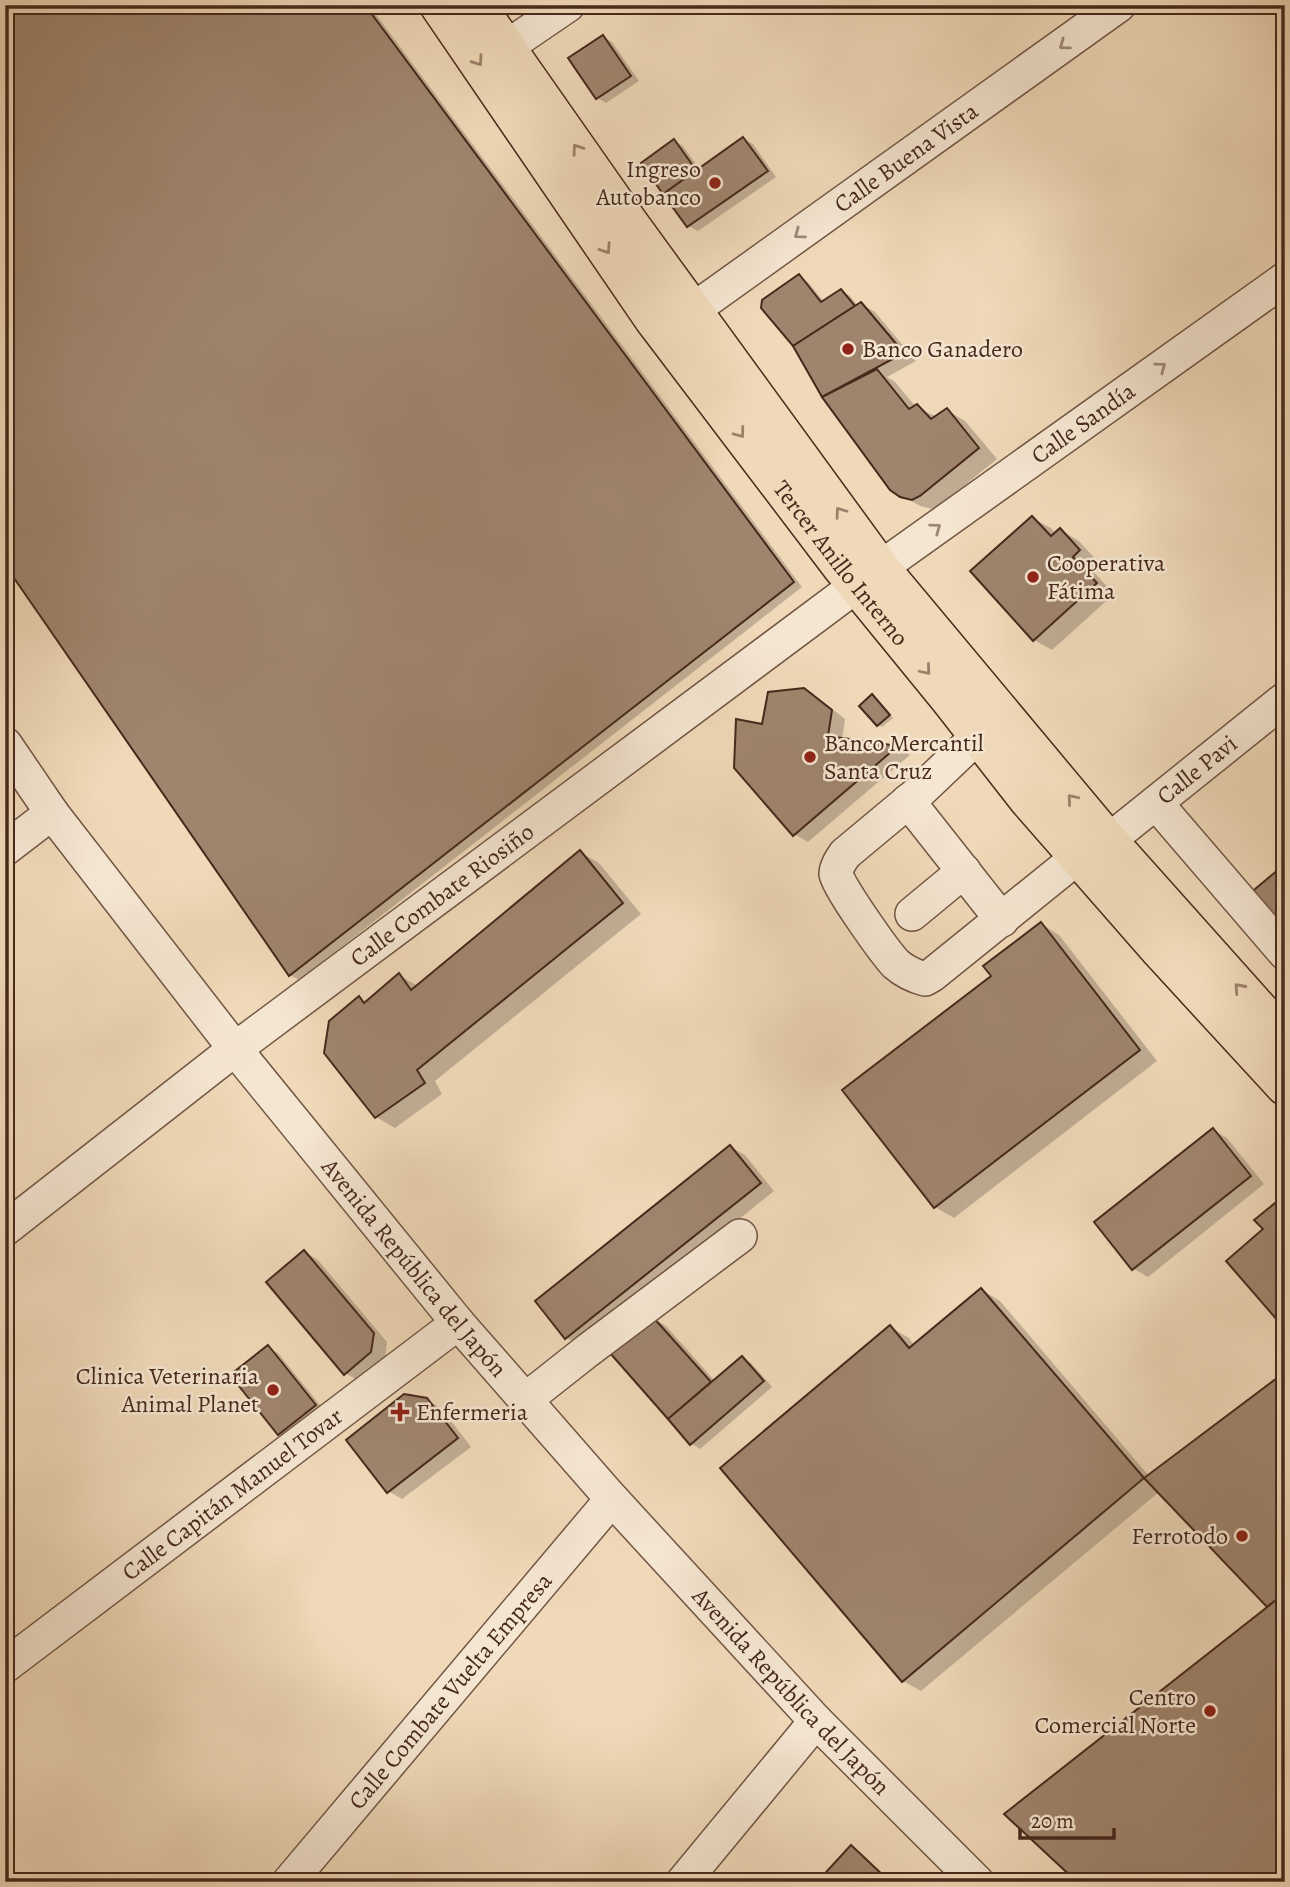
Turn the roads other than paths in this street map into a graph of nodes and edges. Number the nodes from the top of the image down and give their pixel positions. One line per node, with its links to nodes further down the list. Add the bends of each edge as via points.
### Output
1 (439, 5): 8 (main road, Tercer Anillo Interno, one-way to 8, via 653,318)
2 (476, 5): 5 (main road, Tercer Anillo Interno)
3 (568, 5): 5 (street)
4 (1119, 5): 7 (street, Calle Buena Vista, one-way to 7)
5 (505, 48): 7 (main road, Tercer Anillo Interno, one-way to 5)
6 (1285, 279): 8 (street, Calle Sandía, one-way to 6)
7 (693, 310): 8 (main road, Tercer Anillo Interno, one-way to 7)
8 (868, 577): 10 (main road, Tercer Anillo Interno, one-way to 10); 16 (main road, Tercer Anillo Interno, one-way to 8); 22 (street, Calle Combate Riosiño)
9 (1285, 699): 13 (street, Calle Pavi)
10 (978, 736): 12 (street); 16 (main road, Tercer Anillo Interno, via 1028,799)
11 (5, 744): 14 (street, Avenida República del Japón)
12 (908, 801): 17 (street); 19 (street, Calle Pavi, via 845,854 836,872 846,896 895,963 925,979)
13 (1156, 803): 16 (street, Calle Pavi); 20 (street)
14 (51, 813): 15 (street); 22 (street, Avenida República del Japón)
15 (5, 849)
16 (1093, 849): 19 (street, Calle Pavi); 21 (main road, Tercer Anillo Interno, one-way to 16); 23 (main road, Tercer Anillo Interno, via 1160,950)
17 (964, 872): 18 (street); 19 (street)
18 (912, 914)
19 (1002, 920)
20 (1285, 953)
21 (1285, 1039)
22 (235, 1049): 24 (street, Calle Combate Riosiño); 26 (street, Avenida República del Japón)
23 (1285, 1086)
24 (5, 1229)
25 (740, 1236): 27 (street)
26 (458, 1323): 27 (street, Avenida República del Japón); 29 (street, Calle Capitán Manuel Tovar)
27 (525, 1400): 28 (street, Avenida República del Japón)
28 (612, 1499): 30 (street, Avenida República del Japón); 31 (street, Calle Combate Vuelta Empresa)
29 (5, 1666)
30 (816, 1721): 32 (street); 33 (street, Avenida República del Japón)
31 (289, 1882)
32 (683, 1882)
33 (977, 1882)

